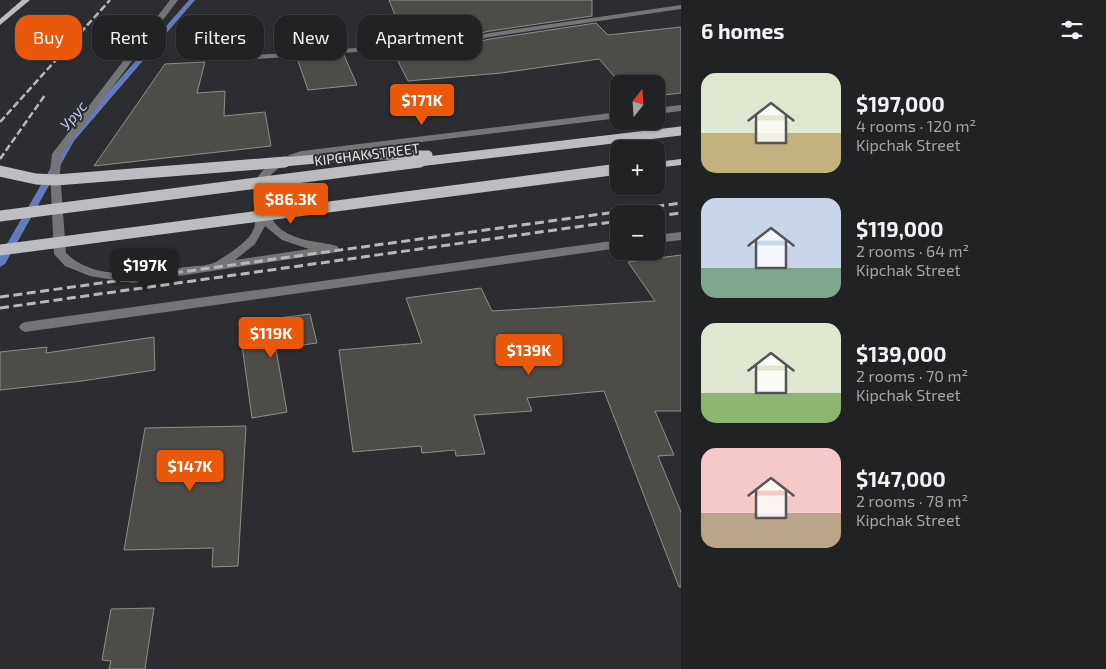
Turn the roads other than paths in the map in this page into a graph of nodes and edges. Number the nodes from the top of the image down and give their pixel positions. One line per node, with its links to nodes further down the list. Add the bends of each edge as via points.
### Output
1 (26, 0): 4 (main road)
2 (174, 0): 21 (street, via 57,154 55,172 60,254 69,263 94,273 134,278)
3 (681, 7): 5 (street, via 452,43)
4 (0, 23)
5 (264, 57)
6 (681, 108): 7 (street)
7 (665, 109)
8 (610, 116): 15 (street, via 305,153 273,168 262,180)
9 (681, 132): 10 (main road, KIPCHAK STREET, bridge)
10 (483, 154): 14 (main road, bridge, via 362,155 56,180); 16 (main road, KIPCHAK STREET, bridge)
11 (681, 162): 12 (main road)
12 (665, 164)
13 (610, 170): 20 (main road, bridge)
14 (0, 172)
15 (258, 191): 21 (street, via 262,223 238,252); 21 (street, via 266,222 272,228 298,242 333,249)
16 (0, 216)
17 (681, 236): 18 (street)
18 (665, 238)
19 (610, 245): 22 (street)
20 (0, 250)
21 (211, 267)
22 (25, 327)

